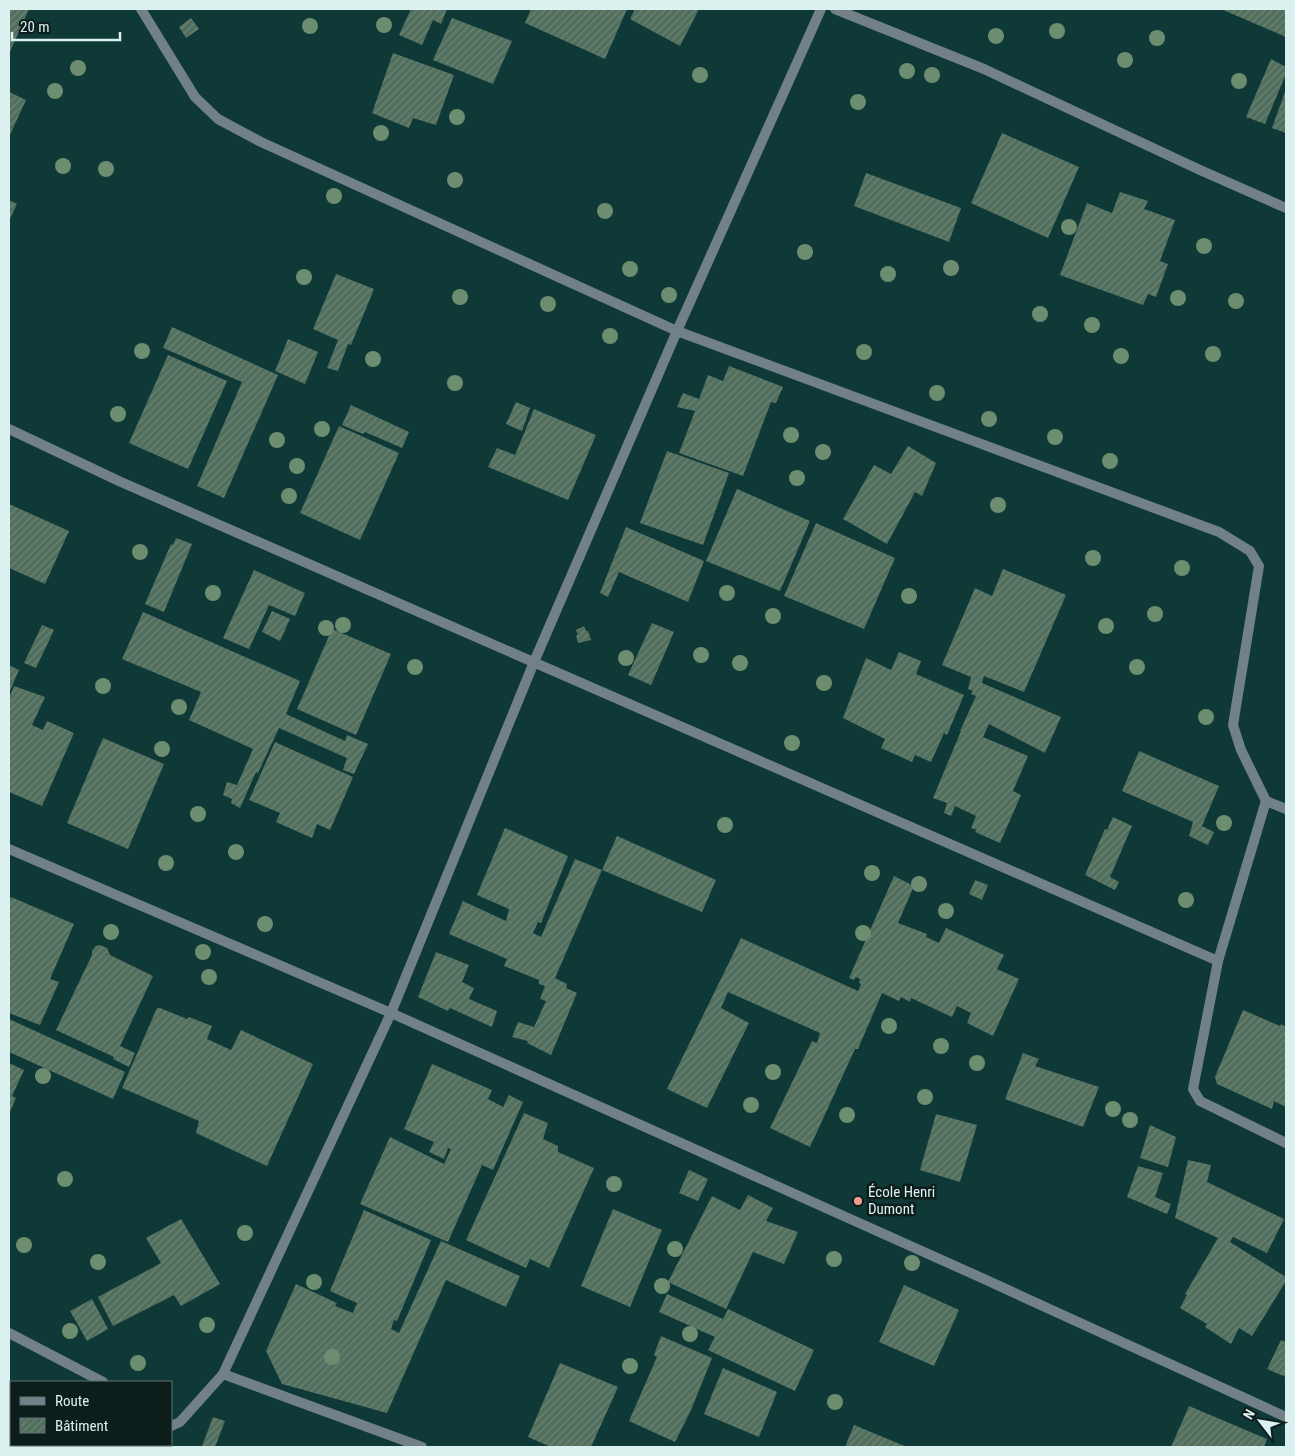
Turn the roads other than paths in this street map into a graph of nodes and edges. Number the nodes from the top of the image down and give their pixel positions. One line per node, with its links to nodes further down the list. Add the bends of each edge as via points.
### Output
1 (141, 9): 5 (street, via 195,97 218,119 261,142)
2 (821, 9): 5 (street)
3 (835, 9): 4 (street, via 984,69)
4 (1286, 208)
5 (677, 331): 7 (street); 8 (street, via 1218,532 1250,551 1259,566 1233,725 1241,750)
6 (9, 429): 7 (street, via 121,482)
7 (534, 662): 11 (street); 12 (street)
8 (1266, 801): 9 (street); 11 (street)
9 (1286, 809)
10 (9, 849): 12 (street)
11 (1218, 961): 13 (street, via 1193,1090 1200,1101)
12 (390, 1013): 15 (street); 17 (street)
13 (1286, 1143)
14 (9, 1333): 16 (street)
15 (223, 1374): 18 (street); 19 (street)
16 (101, 1381)
17 (1286, 1417)
18 (174, 1422)
19 (422, 1447)

